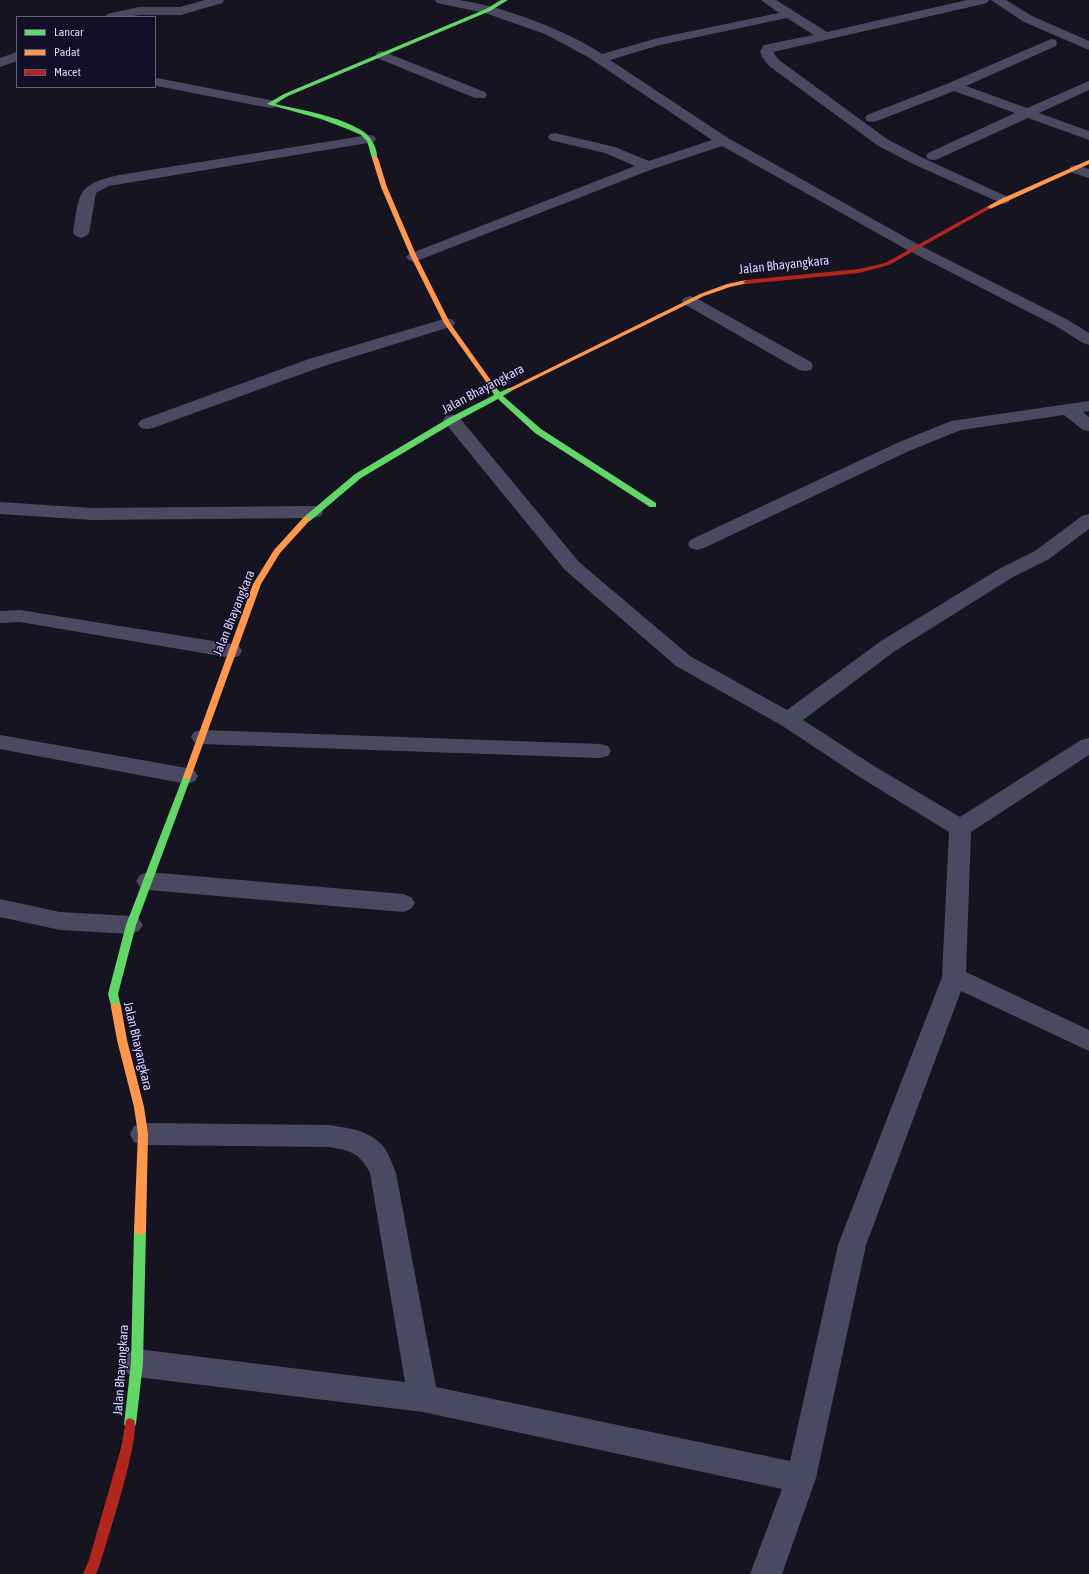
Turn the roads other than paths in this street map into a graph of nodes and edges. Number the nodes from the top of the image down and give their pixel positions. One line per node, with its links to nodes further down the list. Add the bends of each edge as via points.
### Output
1 (218, 0): 9 (street, via 181,11 139,11)
2 (442, 0): 7 (street)
3 (505, 0): 7 (street)
4 (767, 0): 8 (street)
5 (983, 0): 10 (street)
6 (997, 0): 12 (street, via 1028,19)
7 (488, 10): 13 (street); 15 (street, via 549,31)
8 (789, 14): 10 (street); 15 (street, via 658,42)
9 (116, 16)
10 (825, 36): 32 (street, via 776,46 766,51 774,63 882,142)
11 (1051, 43): 19 (street)
12 (1089, 46)
13 (382, 55): 20 (street); 21 (street)
14 (16, 56): 16 (street)
15 (600, 59): 27 (street)
16 (0, 63)
17 (157, 82): 21 (street)
18 (1089, 85): 22 (street)
19 (954, 86): 22 (street); 23 (street)
20 (480, 95)
21 (270, 104): 26 (street, via 348,125)
22 (1027, 114): 24 (street); 28 (street)
23 (872, 118)
24 (1089, 136)
25 (554, 137): 30 (street, via 610,150)
26 (369, 139): 33 (street, via 119,179 102,184 87,194); 35 (street, via 384,187)
27 (723, 141): 30 (street); 34 (street)
28 (933, 156)
29 (1089, 162): 31 (street, Jalan Bhayangkara)
30 (648, 166): 35 (street)
31 (1083, 172): 32 (street, Jalan Bhayangkara)
32 (1003, 200): 34 (street, Jalan Bhayangkara)
33 (80, 233)
34 (916, 249): 36 (street, Jalan Bhayangkara, via 887,264 859,271 729,285); 38 (street, via 1062,323)
35 (414, 257): 37 (street)
36 (690, 301): 39 (street); 40 (street, Jalan Bhayangkara)
37 (447, 323): 40 (street); 44 (street, via 315,363)
38 (1089, 340)
39 (804, 366)
40 (498, 395): 43 (street, Jalan Bhayangkara); 46 (street, via 538,431)
41 (1089, 406): 42 (street)
42 (1068, 409): 45 (street); 50 (street, via 957,425 903,447)
43 (452, 420): 48 (street, Jalan Bhayangkara, via 358,476); 53 (street, via 572,566 683,661)
44 (147, 424)
45 (1089, 426)
46 (653, 505)
47 (0, 508): 48 (street, via 92,514)
48 (314, 512): 52 (street, Jalan Bhayangkara, via 277,552 257,584)
49 (1089, 520): 53 (street, via 1042,555 1006,572 888,646)
50 (697, 544)
51 (0, 617): 52 (street, via 20,616)
52 (232, 651): 54 (street, Jalan Bhayangkara)
53 (788, 720): 59 (street)
54 (202, 737): 57 (street); 58 (street, Jalan Bhayangkara)
55 (0, 742): 58 (street)
56 (1089, 745): 59 (street)
57 (600, 751)
58 (187, 776): 60 (street, Jalan Bhayangkara)
59 (960, 828): 64 (street)
60 (148, 881): 61 (street); 63 (street, Jalan Bhayangkara)
61 (403, 903)
62 (0, 908): 63 (street, via 60,921)
63 (131, 925): 66 (street, Jalan Bhayangkara, via 112,994 139,1106)
64 (954, 977): 65 (street); 69 (street, via 852,1245)
65 (1089, 1041)
66 (143, 1134): 67 (street, Jalan Bhayangkara); 68 (street, via 329,1136 355,1140 373,1152 383,1173)
67 (137, 1363): 68 (street); 70 (street, Jalan Bhayangkara, via 127,1448)
68 (423, 1398): 69 (street)
69 (801, 1478): 71 (street)
70 (89, 1574)
71 (766, 1574)

